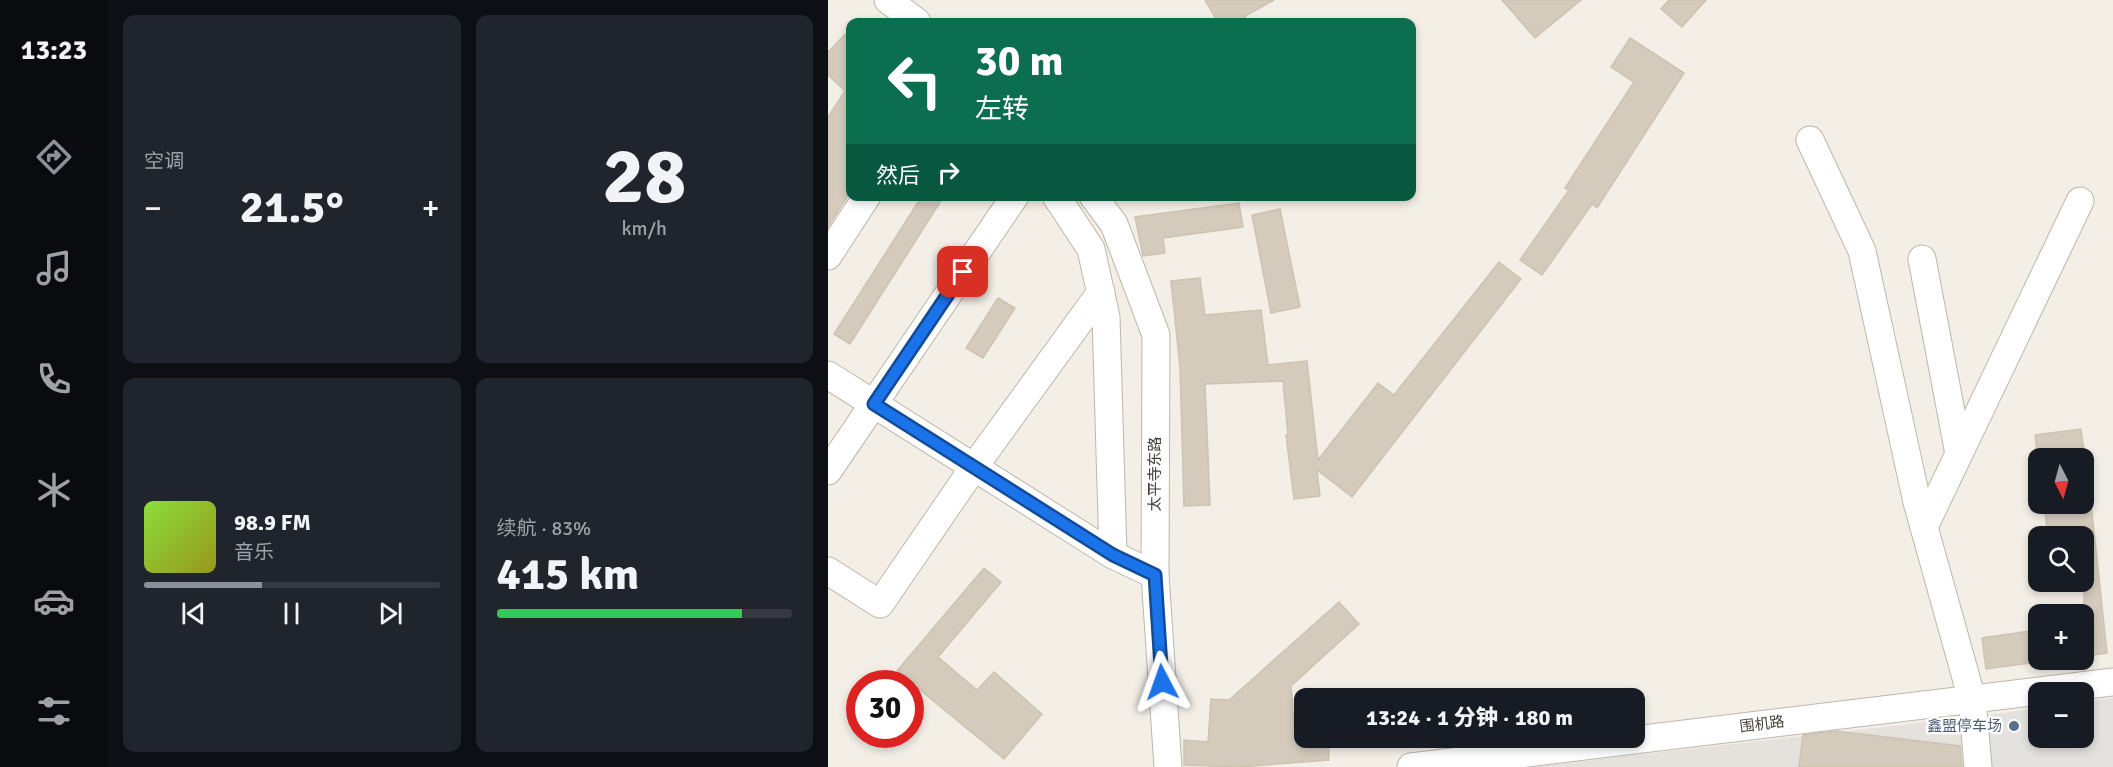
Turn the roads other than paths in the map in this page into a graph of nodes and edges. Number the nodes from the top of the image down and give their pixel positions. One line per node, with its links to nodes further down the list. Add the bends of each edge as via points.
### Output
1 (888, 0): 2 (street)
2 (912, 18)
3 (1810, 140): 17 (street, via 1862,251)
4 (864, 201): 9 (street)
5 (1012, 201): 13 (street)
6 (1059, 201): 11 (street, via 1090,249)
7 (1097, 201): 20 (street, 太平寺东路, via 1114,224 1156,335)
8 (2080, 201): 14 (street)
9 (828, 256)
10 (1922, 259): 14 (street)
11 (1101, 292): 15 (street); 18 (street, via 1106,317)
12 (828, 375): 13 (street)
13 (874, 404): 15 (street); 16 (street)
14 (1959, 454): 17 (street)
15 (974, 467): 18 (street); 19 (street, via 880,604)
16 (828, 471)
17 (1924, 527): 22 (street)
18 (1113, 555): 20 (street)
19 (828, 571)
20 (1155, 575): 23 (street, 太平寺东路)
21 (2113, 682): 22 (street, 围机路)
22 (1971, 699): 24 (street, 围机路); 25 (street)
23 (1168, 767)
24 (1411, 767)
25 (1978, 767)

